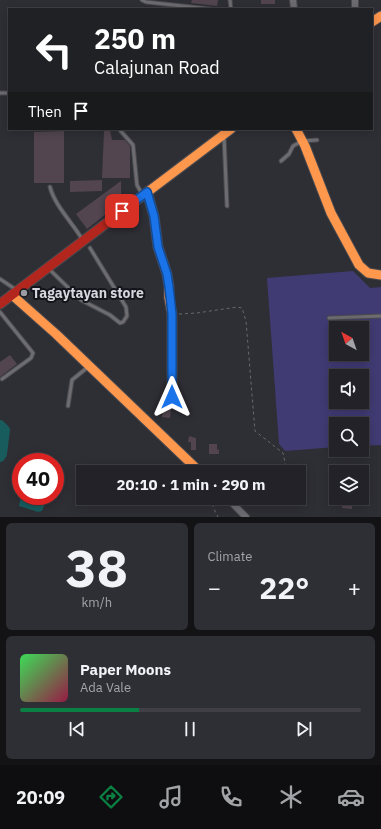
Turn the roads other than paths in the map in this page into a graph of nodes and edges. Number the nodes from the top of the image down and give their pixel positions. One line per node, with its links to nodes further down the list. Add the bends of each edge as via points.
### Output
1 (142, 0): 2 (lane)
2 (201, 8)
3 (120, 130): 10 (lane, via 133,145 137,185 140,191)
4 (296, 130): 7 (street)
5 (228, 132): 10 (street); 11 (lane)
6 (317, 140): 7 (lane)
7 (302, 141): 8 (lane); 15 (street, via 331,213 359,265 370,274)
8 (281, 161)
9 (50, 187): 12 (lane)
10 (146, 194): 12 (street); 24 (street, via 154,216 158,247 167,274 172,314)
11 (227, 206)
12 (83, 241): 14 (street)
13 (90, 248): 14 (lane, via 126,307 127,316 123,322 81,300)
14 (48, 268): 17 (street)
15 (381, 275)
16 (0, 280): 17 (lane)
17 (15, 293): 18 (street); 22 (street)
18 (0, 304)
19 (0, 312): 23 (lane, via 33,353 31,358)
20 (381, 316): 21 (lane)
21 (329, 318)
22 (89, 366): 25 (lane, via 72,380); 26 (street)
23 (2, 379)
24 (172, 397)
25 (68, 406)
26 (193, 465)
27 (233, 505): 28 (street)
28 (246, 517)

